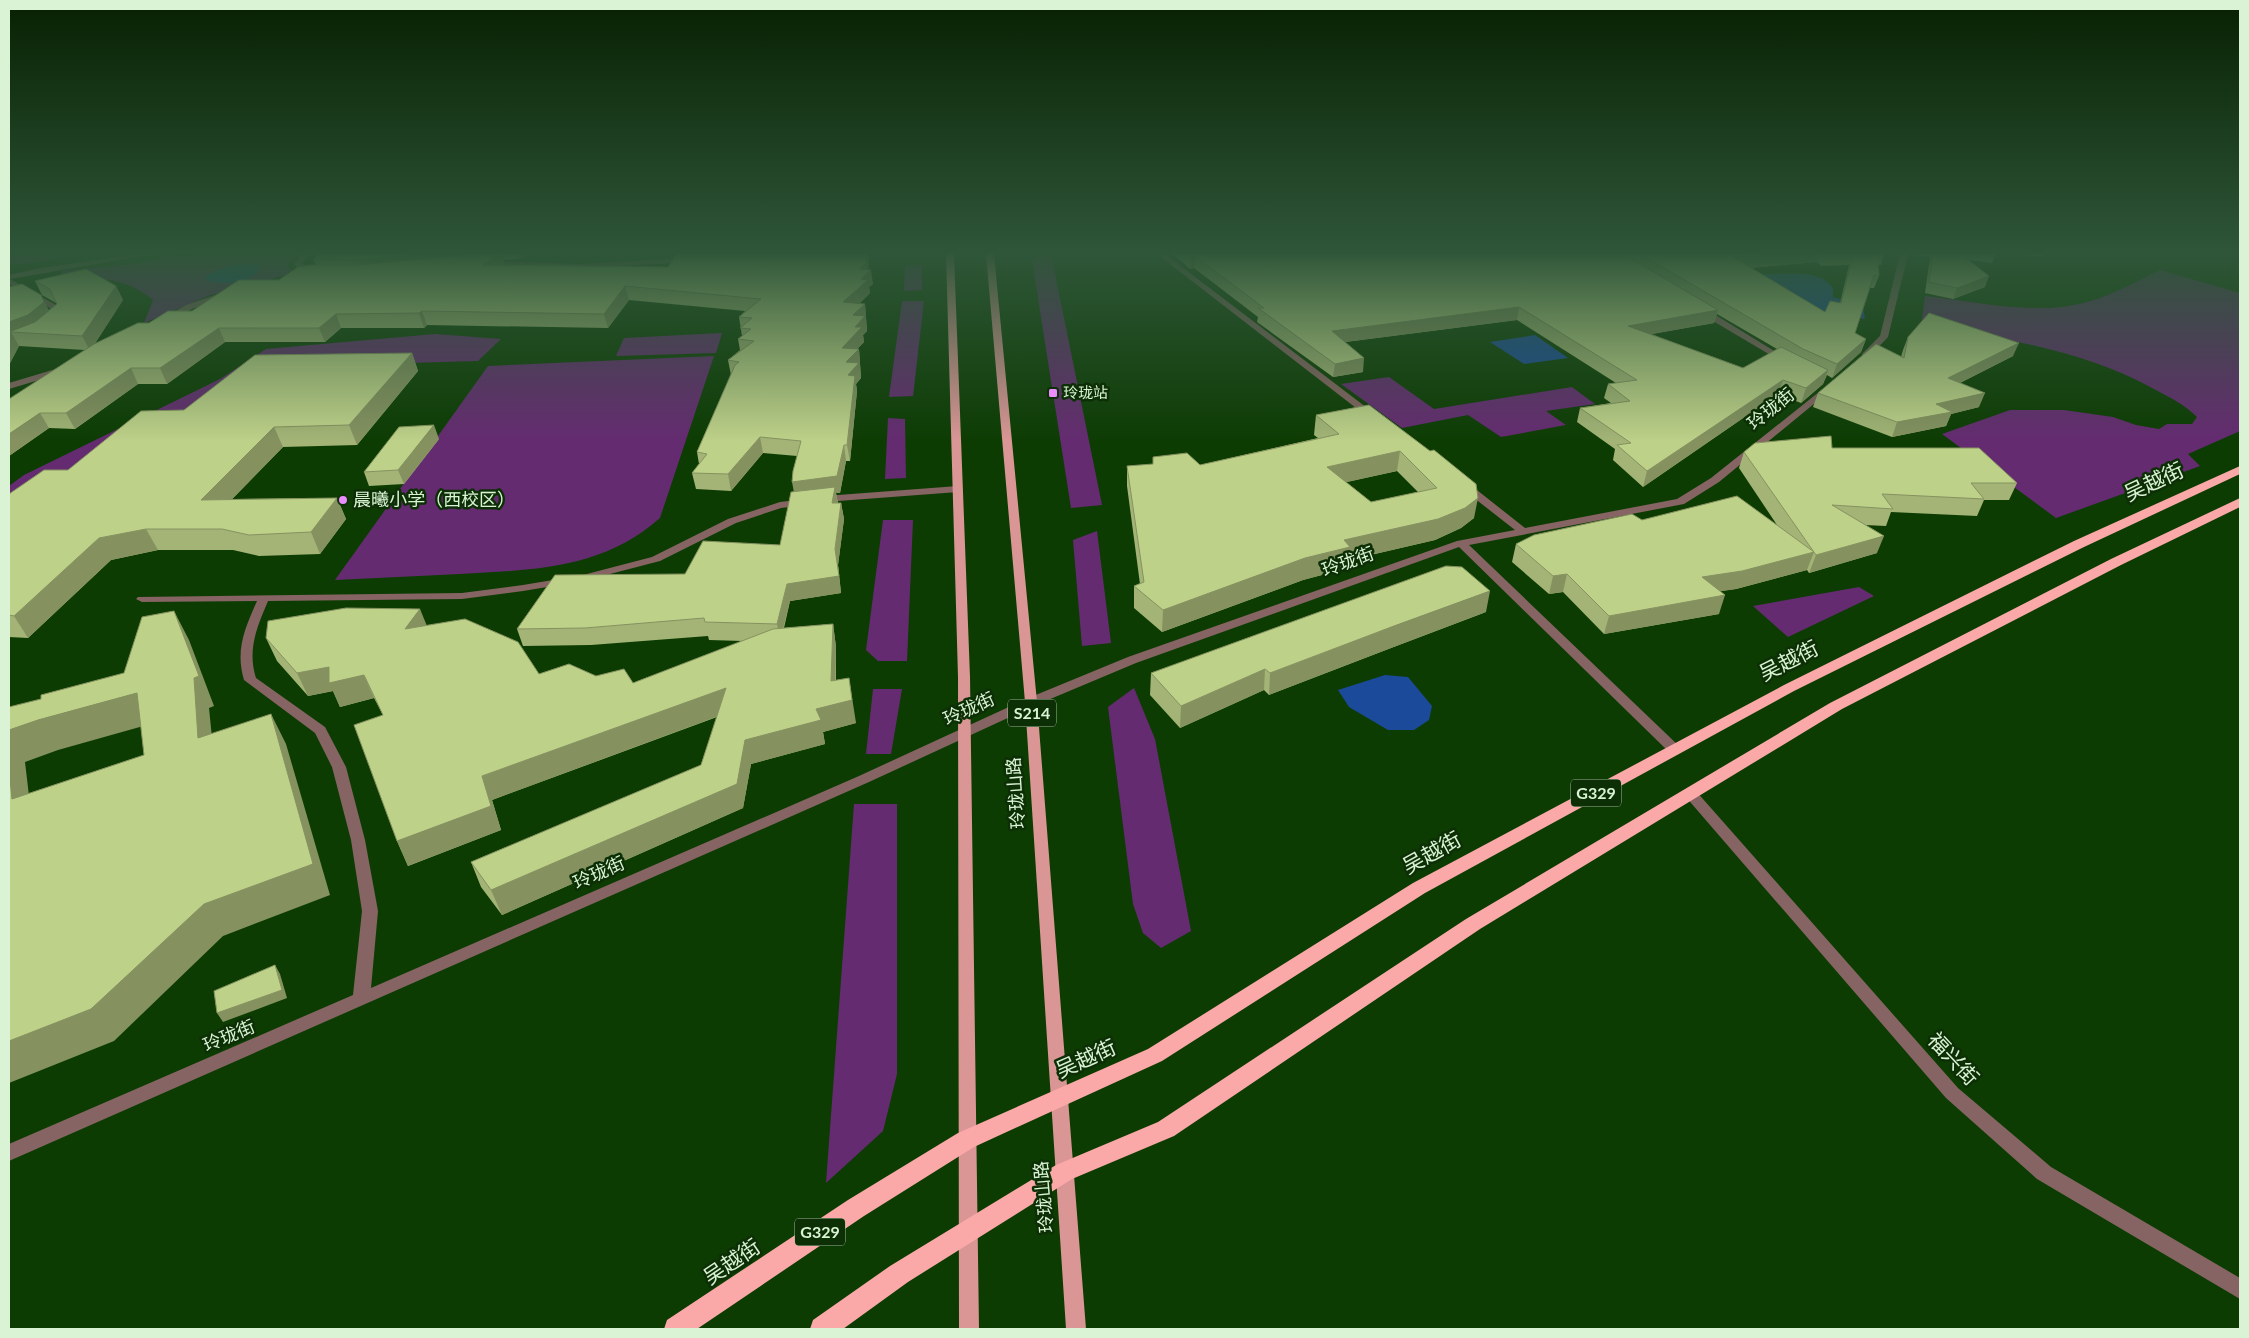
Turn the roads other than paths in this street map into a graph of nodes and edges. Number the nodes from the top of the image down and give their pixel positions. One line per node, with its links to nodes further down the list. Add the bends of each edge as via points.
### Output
1 (57, 316): 9 (street)
2 (170, 316): 8 (street)
3 (952, 316): 18 (main road)
4 (996, 316): 24 (main road, 玲珑山路 / S214)
5 (1242, 316): 15 (street)
6 (1711, 316): 11 (street)
7 (1889, 316): 10 (street, via 1884,337)
8 (161, 321)
9 (50, 326)
10 (1857, 364)
11 (1795, 366)
12 (67, 368): 14 (street)
13 (1832, 381): 20 (street, 玲珑街, via 1715,480 1680,502)
14 (9, 386)
15 (1379, 421)
16 (2240, 470): 26 (highway, 吴越街 / G329, via 2078,544 1789,688)
17 (1454, 478): 20 (street)
18 (958, 489): 22 (street, via 780,506 732,521 656,559 583,578 523,588 462,596); 25 (main road)
19 (2240, 502): 27 (highway, G329, via 1836,706)
20 (1523, 531): 21 (street, 玲珑街)
21 (1461, 543): 24 (street, 玲珑街, via 1132,660); 26 (street)
22 (264, 598): 23 (street); 28 (street, via 245,643 244,666 250,680 320,730 339,767 358,840 370,911)
23 (142, 599)
24 (1031, 702): 25 (street, 玲珑街); 29 (main road, 玲珑山路 / S214)
25 (964, 733): 28 (street, 玲珑街); 30 (main road)
26 (1675, 750): 29 (highway, 吴越街 / G329, via 1419,888 1155,1055)
27 (1690, 794): 32 (highway, G329, via 1473,924 1166,1129); 34 (street, 福兴街, via 1952,1094 2044,1172)
28 (361, 1000): 31 (street, 玲珑街)
29 (1058, 1099): 30 (highway, 吴越街 / G329); 32 (main road, 玲珑山路 / S214)
30 (966, 1140): 33 (main road); 35 (highway, 吴越街 / G329, via 856,1208)
31 (9, 1153)
32 (1064, 1172): 33 (highway, G329); 38 (main road, 玲珑山路)
33 (968, 1232): 36 (highway, G329, via 899,1274); 37 (main road)
34 (2240, 1289)
35 (676, 1329)
36 (822, 1329)
37 (970, 1329)
38 (1076, 1329)

